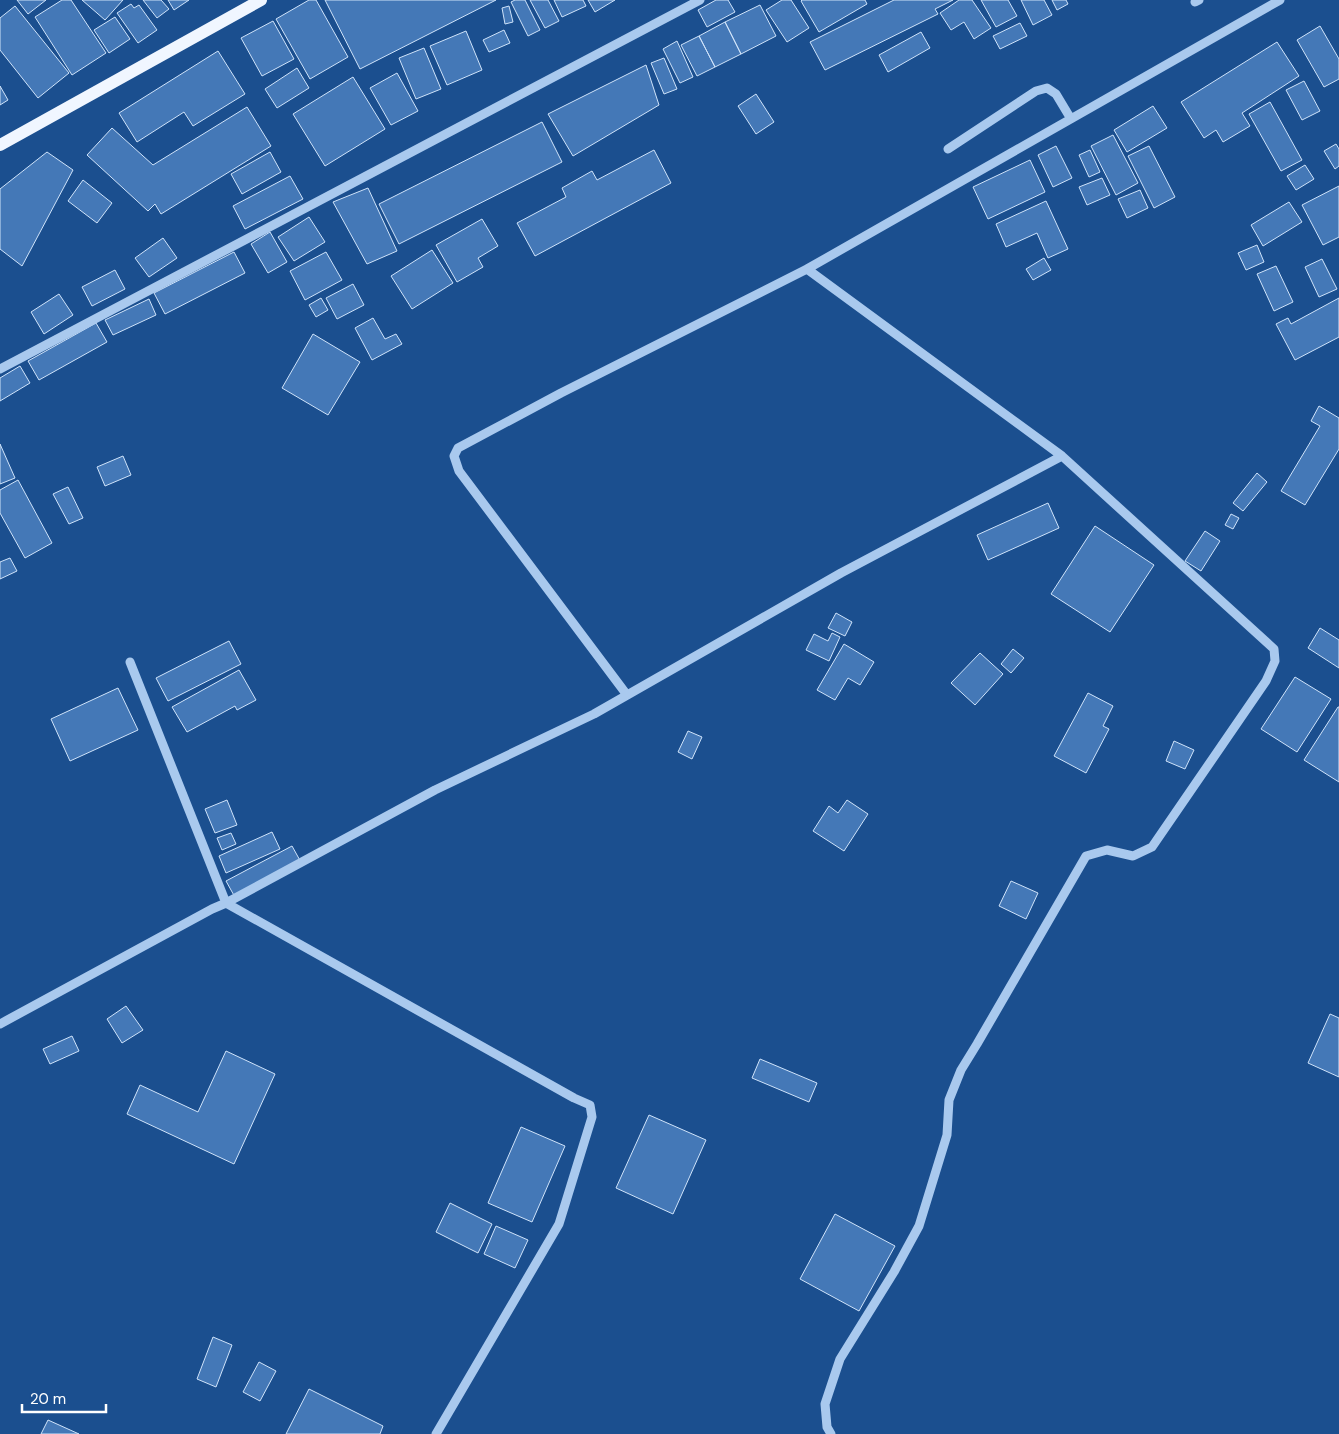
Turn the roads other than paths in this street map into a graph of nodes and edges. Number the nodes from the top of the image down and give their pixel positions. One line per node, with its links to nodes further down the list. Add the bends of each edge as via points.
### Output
1 (261, 0): 5 (main road)
2 (700, 0): 8 (street)
3 (1280, 0): 4 (street)
4 (1071, 119): 6 (street, via 1056,94 1046,88 1036,91); 7 (street)
5 (0, 145)
6 (948, 149)
7 (807, 269): 9 (street); 11 (street, via 561,393 458,448 454,456 459,471)
8 (0, 369)
9 (1062, 456): 11 (street, via 841,573); 15 (street, via 1274,649 1275,662 1266,681 1152,848 1133,856 1107,850 1086,856 961,1070 949,1100 947,1135 919,1226 840,1359 825,1404 827,1427)
10 (130, 662): 12 (street)
11 (627, 695): 12 (street, via 435,790)
12 (226, 903): 13 (street); 14 (street, via 590,1105 592,1117 558,1224)
13 (0, 1024)
14 (436, 1434)
15 (831, 1434)

